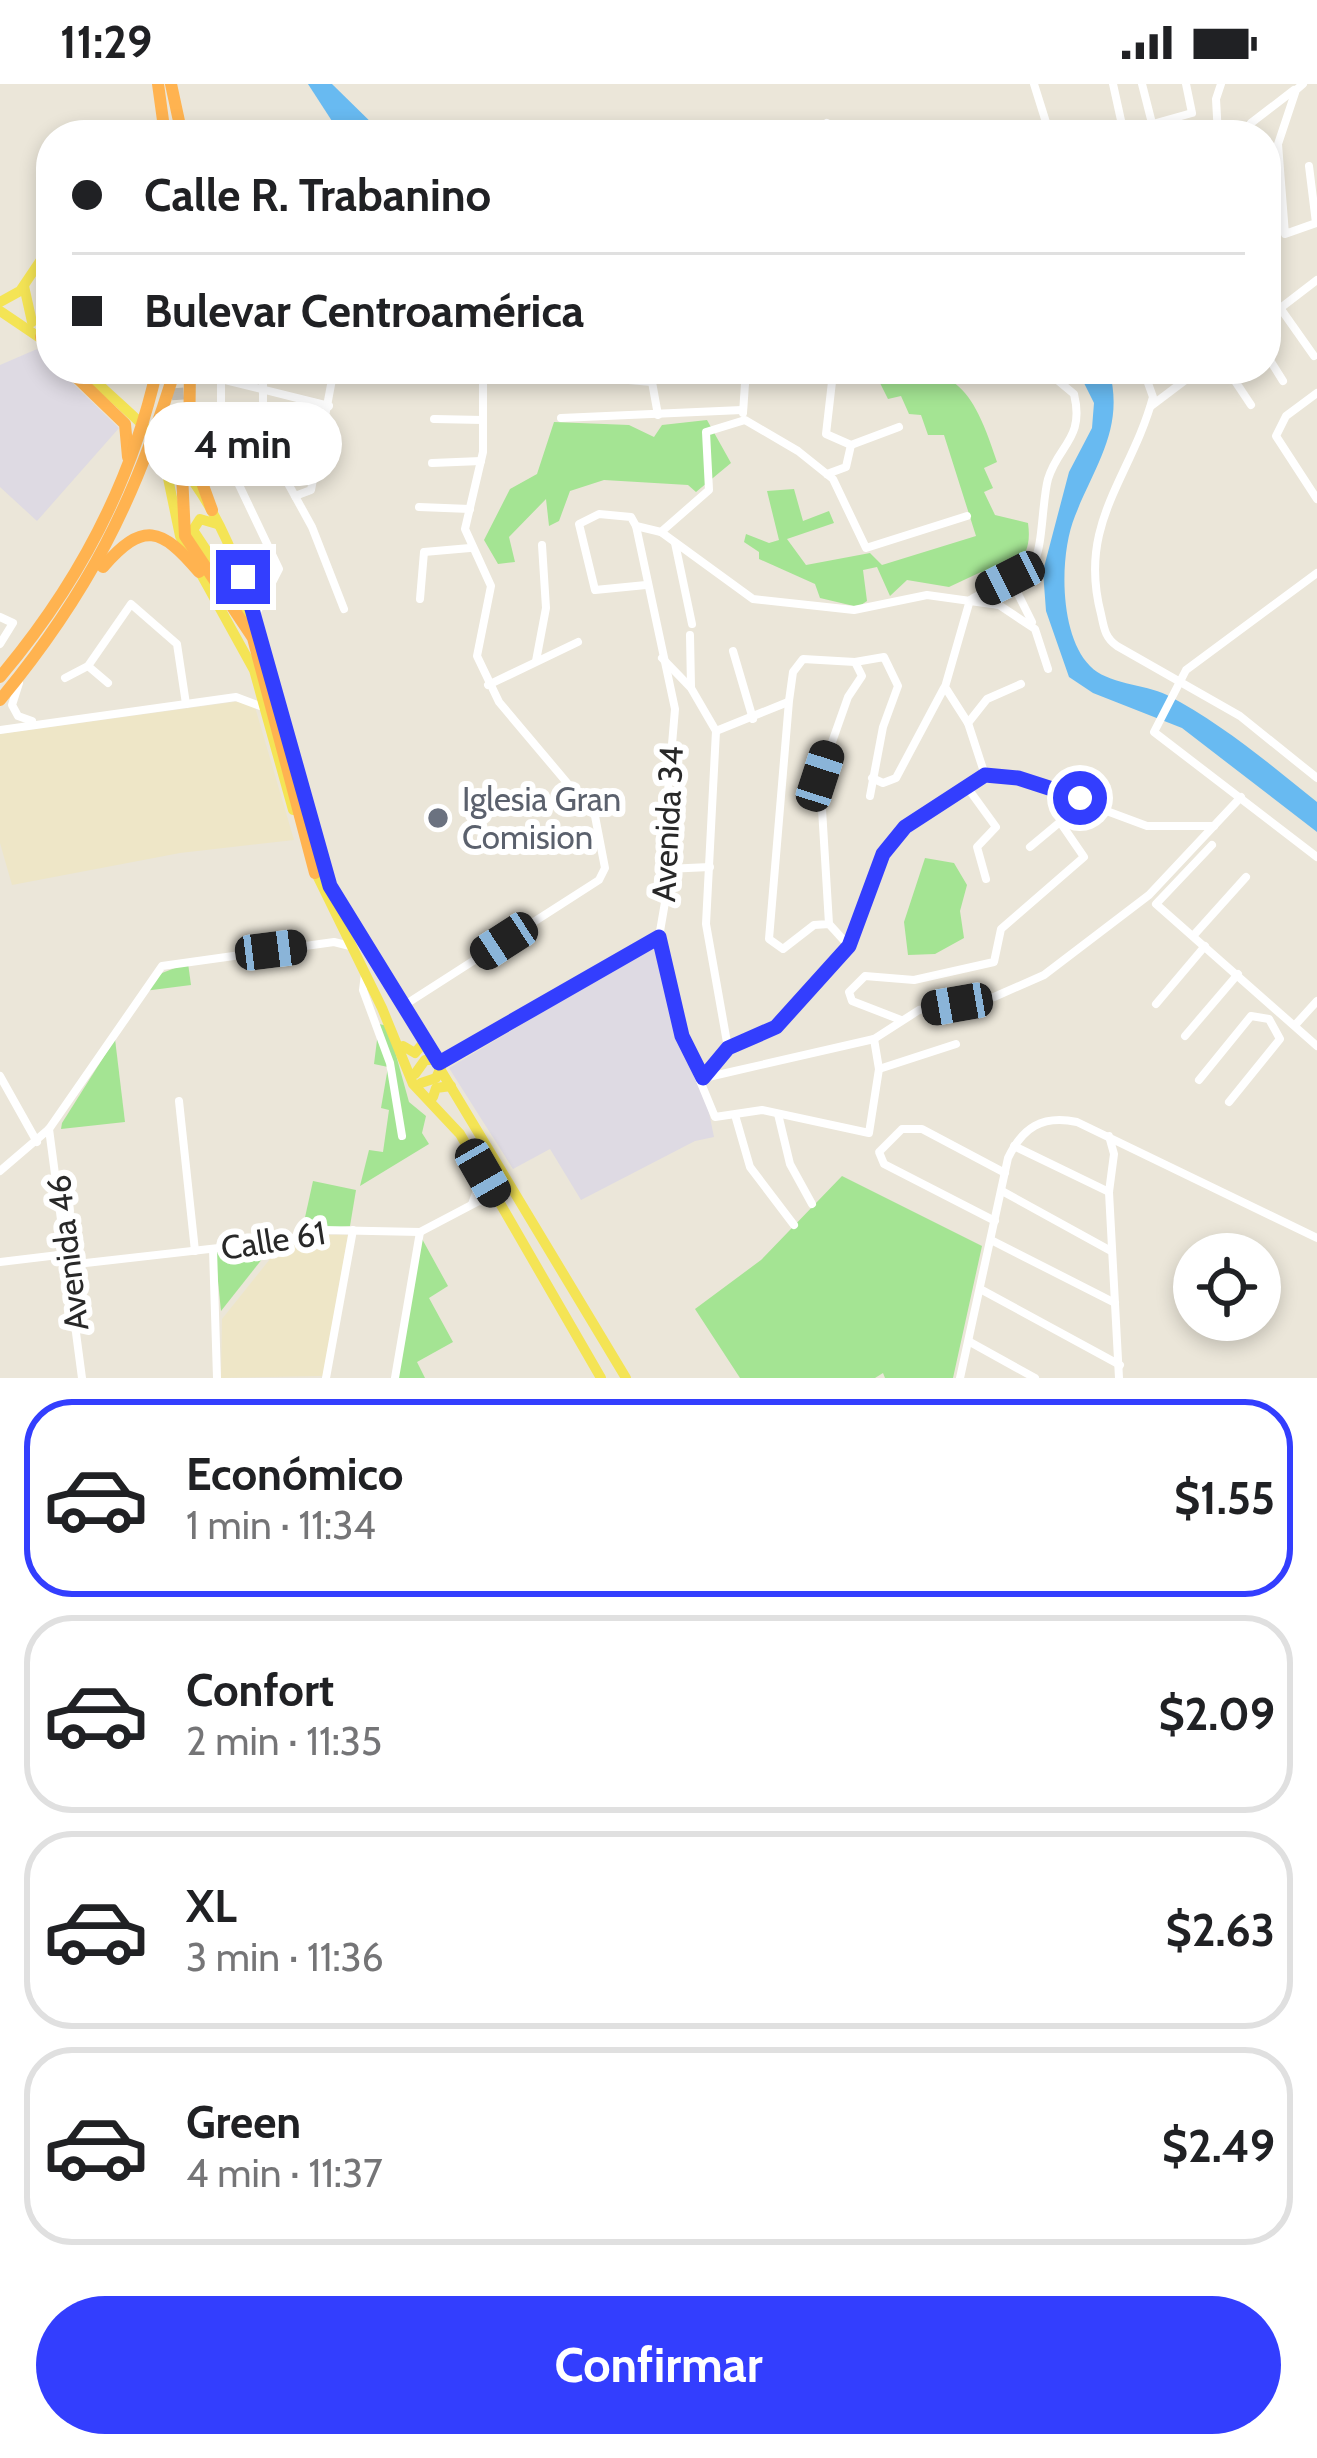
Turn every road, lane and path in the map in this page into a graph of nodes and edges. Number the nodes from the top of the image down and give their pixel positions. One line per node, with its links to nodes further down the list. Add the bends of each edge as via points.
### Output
1 (171, 84): 8 (highway)
2 (1034, 84): 9 (street)
3 (1113, 84): 10 (street)
4 (1142, 84): 11 (street)
5 (1186, 84): 12 (street, via 1192,113)
6 (1221, 84): 13 (street)
7 (1299, 87): 14 (street); 15 (street)
8 (179, 120)
9 (1045, 120)
10 (1121, 120)
11 (1151, 120)
12 (1164, 120)
13 (1217, 120)
14 (1255, 120)
15 (1281, 135)
16 (1309, 166): 17 (street)
17 (1316, 206): 18 (street, via 1312,229 1285,234)
18 (1281, 222)
19 (36, 268): 21 (main road)
20 (1316, 284): 23 (street)
21 (24, 286): 22 (main road); 24 (main road)
22 (0, 306): 24 (main road); 26 (main road)
23 (1281, 308): 27 (street)
24 (32, 322): 25 (main road)
25 (36, 327)
26 (36, 334)
27 (1314, 356)
28 (1281, 378): 29 (street)
29 (1283, 381)
30 (88, 384): 65 (highway, via 125,424)
31 (90, 384): 82 (main road, via 164,454 178,532)
32 (91, 384): 71 (main road, via 166,450)
33 (156, 384): 56 (highway)
34 (168, 384): 56 (highway)
35 (190, 384): 71 (highway, via 189,447)
36 (221, 384): 83 (street, via 220,447 274,553)
37 (247, 384): 48 (street)
38 (262, 384): 48 (street)
39 (332, 384): 51 (street)
40 (483, 384): 59 (street)
41 (652, 384): 55 (street)
42 (745, 384): 54 (street)
43 (832, 384): 61 (street, via 826,434)
44 (1063, 384): 81 (street, via 1075,394 1076,428 1049,473 1036,559)
45 (1149, 384): 52 (street)
46 (1180, 384): 52 (street)
47 (1237, 384): 50 (street)
48 (262, 390): 51 (street); 67 (street, via 263,438)
49 (1317, 393): 68 (street, via 1286,416 1276,436)
50 (1251, 405)
51 (328, 406): 67 (street, via 311,490)
52 (1150, 407): 106 (street, via 1104,512 1092,585 1109,641)
53 (178, 412): 136 (highway, via 185,536 253,638)
54 (743, 415): 55 (street); 66 (street); 75 (street, via 706,432 709,490)
55 (658, 416): 57 (street)
56 (153, 417): 62 (highway)
57 (561, 418)
58 (434, 419): 59 (street)
59 (483, 420): 63 (street)
60 (899, 428): 61 (street)
61 (851, 445): 66 (street, via 846,467)
62 (138, 461): 65 (highway); 85 (highway)
63 (482, 461): 64 (street); 70 (street)
64 (432, 463)
65 (127, 472): 104 (highway, via 44,624)
66 (827, 474): 72 (street, via 866,548)
67 (295, 496): 88 (street)
68 (1317, 499)
69 (419, 507): 70 (street)
70 (470, 509): 78 (street)
71 (212, 510): 73 (main road)
72 (967, 516)
73 (220, 526): 80 (main road); 103 (main road, via 200,519 194,530 240,605)
74 (636, 526): 75 (street); 84 (street, Avenida 34); 84 (street, via 631,518 599,514 577,530 595,590)
75 (661, 532): 76 (street)
76 (674, 541): 87 (street, via 754,599 854,610 912,596); 91 (street)
77 (542, 544): 98 (street, via 545,608)
78 (470, 548): 86 (street, via 424,552); 109 (street, via 488,568 491,586 477,644)
79 (1317, 573): 106 (street)
80 (243, 577): 83 (street); 90 (main road)
81 (1010, 578): 87 (street); 92 (street)
82 (205, 580): 85 (highway, via 171,542 151,534 119,547); 103 (main road)
83 (273, 585): 90 (street)
84 (646, 585): 97 (street, Avenida 34)
85 (86, 586): 101 (highway)
86 (420, 599)
87 (970, 600): 92 (street, via 1018,614); 110 (street)
88 (344, 609)
89 (0, 617): 95 (street, via 13,623)
90 (255, 620): 149 (main road, via 330,886)
91 (692, 624)
92 (1035, 629): 102 (street)
93 (690, 635): 111 (street)
94 (578, 642): 98 (street)
95 (0, 644)
96 (733, 651): 117 (street)
97 (662, 658): 111 (street); 135 (street, Avenida 34, via 675,710)
98 (536, 662): 109 (street)
99 (856, 662): 114 (street, via 798,662); 123 (street, via 884,657 898,686); 139 (street, via 861,682 820,776)
100 (88, 666): 105 (street); 107 (street); 115 (street, via 131,604 177,644)
101 (28, 667): 113 (highway); 118 (street, via 12,705 18,716)
102 (1048, 669)
103 (255, 672): 112 (street); 116 (main road)
104 (0, 677)
105 (65, 678)
106 (1180, 682): 124 (street, via 1240,716); 128 (street, via 1155,723 1158,739)
107 (108, 683)
108 (1021, 684): 119 (street, via 987,699)
109 (488, 685): 149 (street, via 595,816 605,868 599,880)
110 (945, 687): 119 (street); 123 (street, via 896,778)
111 (691, 688): 121 (street)
112 (236, 697): 115 (street); 116 (street)
113 (0, 700)
114 (789, 701): 117 (street); 139 (street, via 769,939 783,949 814,925)
115 (186, 704): 118 (street)
116 (264, 709): 136 (main road)
117 (753, 719): 121 (street)
118 (40, 723): 120 (street)
119 (968, 723): 122 (street)
120 (0, 730)
121 (716, 731): 134 (street)
122 (985, 775): 125 (street); 126 (street)
123 (872, 778): 127 (street)
124 (1317, 778)
125 (967, 787): 138 (street, via 996,827 977,847); 143 (street, via 890,842)
126 (1060, 794): 129 (street); 130 (street, via 1147,826)
127 (869, 796)
128 (1240, 797): 130 (street); 133 (street)
129 (1060, 822): 132 (street); 151 (street, via 1084,857 1001,929 994,962 914,980 866,976 849,992 852,1001)
130 (1214, 826): 151 (street, via 1149,895 1065,963 994,997)
131 (1211, 844): 140 (street, via 1156,899)
132 (1030, 848)
133 (1317, 857)
134 (710, 868): 135 (street); 160 (street, via 706,924)
135 (666, 869): 141 (street, Avenida 34)
136 (315, 873): 142 (main road)
137 (1246, 878): 140 (street)
138 (986, 879)
139 (829, 924): 143 (street)
140 (1193, 935): 144 (street)
141 (659, 937): 161 (street); 165 (street, Avenida 34, via 682,1036)
142 (343, 940): 145 (main road); 158 (main road, via 372,976); 173 (street, via 162,966)
143 (849, 946): 160 (street, via 776,1027)
144 (1205, 946): 146 (street); 148 (street)
145 (365, 973): 174 (main road, via 412,1084); 175 (street)
146 (1238, 974): 150 (street); 154 (street)
147 (1317, 1001): 153 (street)
148 (1156, 1004)
149 (403, 1006): 155 (main road)
150 (1281, 1010): 152 (street); 153 (street)
151 (901, 1020): 156 (street)
152 (1272, 1022): 166 (street, via 1251,1016); 170 (street, via 1280,1039)
153 (1297, 1023): 159 (street)
154 (1185, 1036)
155 (424, 1038): 158 (main road, via 415,1053); 161 (main road)
156 (874, 1040): 162 (street); 165 (street)
157 (956, 1044): 162 (street)
158 (403, 1046): 164 (main road)
159 (1317, 1046)
160 (728, 1048): 165 (street)
161 (439, 1063): 164 (main road, via 436,1078); 164 (main road, via 420,1063); 167 (main road)
162 (879, 1069): 171 (street, via 869,1132)
163 (0, 1076): 177 (street)
164 (418, 1078): 168 (main road)
165 (703, 1078): 172 (street, Avenida 34, via 715,1118)
166 (1199, 1080)
167 (451, 1085): 168 (main road); 209 (main road)
168 (433, 1097): 174 (main road)
169 (179, 1101): 196 (street)
170 (1229, 1102)
171 (778, 1114): 172 (street); 187 (street, via 790,1164)
172 (734, 1115): 190 (street, via 750,1167)
173 (49, 1129): 177 (street); 198 (street, Avenida 46)
174 (460, 1134): 182 (main road)
175 (402, 1136)
176 (1108, 1136): 178 (street, via 1056,1119 1025,1130); 179 (street); 180 (street)
177 (37, 1142): 181 (street)
178 (1014, 1146): 183 (street); 185 (street)
179 (1138, 1151): 180 (street); 193 (street)
180 (1114, 1163): 185 (street)
181 (0, 1171)
182 (483, 1173): 186 (main road); 188 (street)
183 (1005, 1173): 184 (street); 189 (street, via 922,1129 902,1129 879,1152 884,1164)
184 (1002, 1191): 189 (street); 197 (street)
185 (1109, 1192): 197 (street)
186 (500, 1203): 188 (street, Calle 61); 208 (main road)
187 (812, 1204)
188 (472, 1205): 192 (street, Calle 61)
189 (995, 1221): 194 (street)
190 (794, 1225)
191 (353, 1230): 192 (street, Calle 61); 195 (street, Calle 61); 206 (street)
192 (420, 1232): 207 (street)
193 (1317, 1238)
194 (991, 1240): 200 (street); 201 (street)
195 (213, 1249): 196 (street, Calle 61); 205 (street)
196 (196, 1251): 198 (street, Calle 61)
197 (1112, 1251): 201 (street)
198 (67, 1260): 199 (street, Calle 61); 204 (street, Avenida 46)
199 (0, 1262)
200 (982, 1290): 202 (street); 203 (street)
201 (1115, 1303): 203 (street)
202 (970, 1342): 210 (street); 211 (street)
203 (1120, 1365): 212 (street)
204 (82, 1378)
205 (217, 1378)
206 (326, 1378)
207 (395, 1378)
208 (601, 1378)
209 (626, 1378)
210 (960, 1378)
211 (1035, 1378)
212 (1119, 1378)

